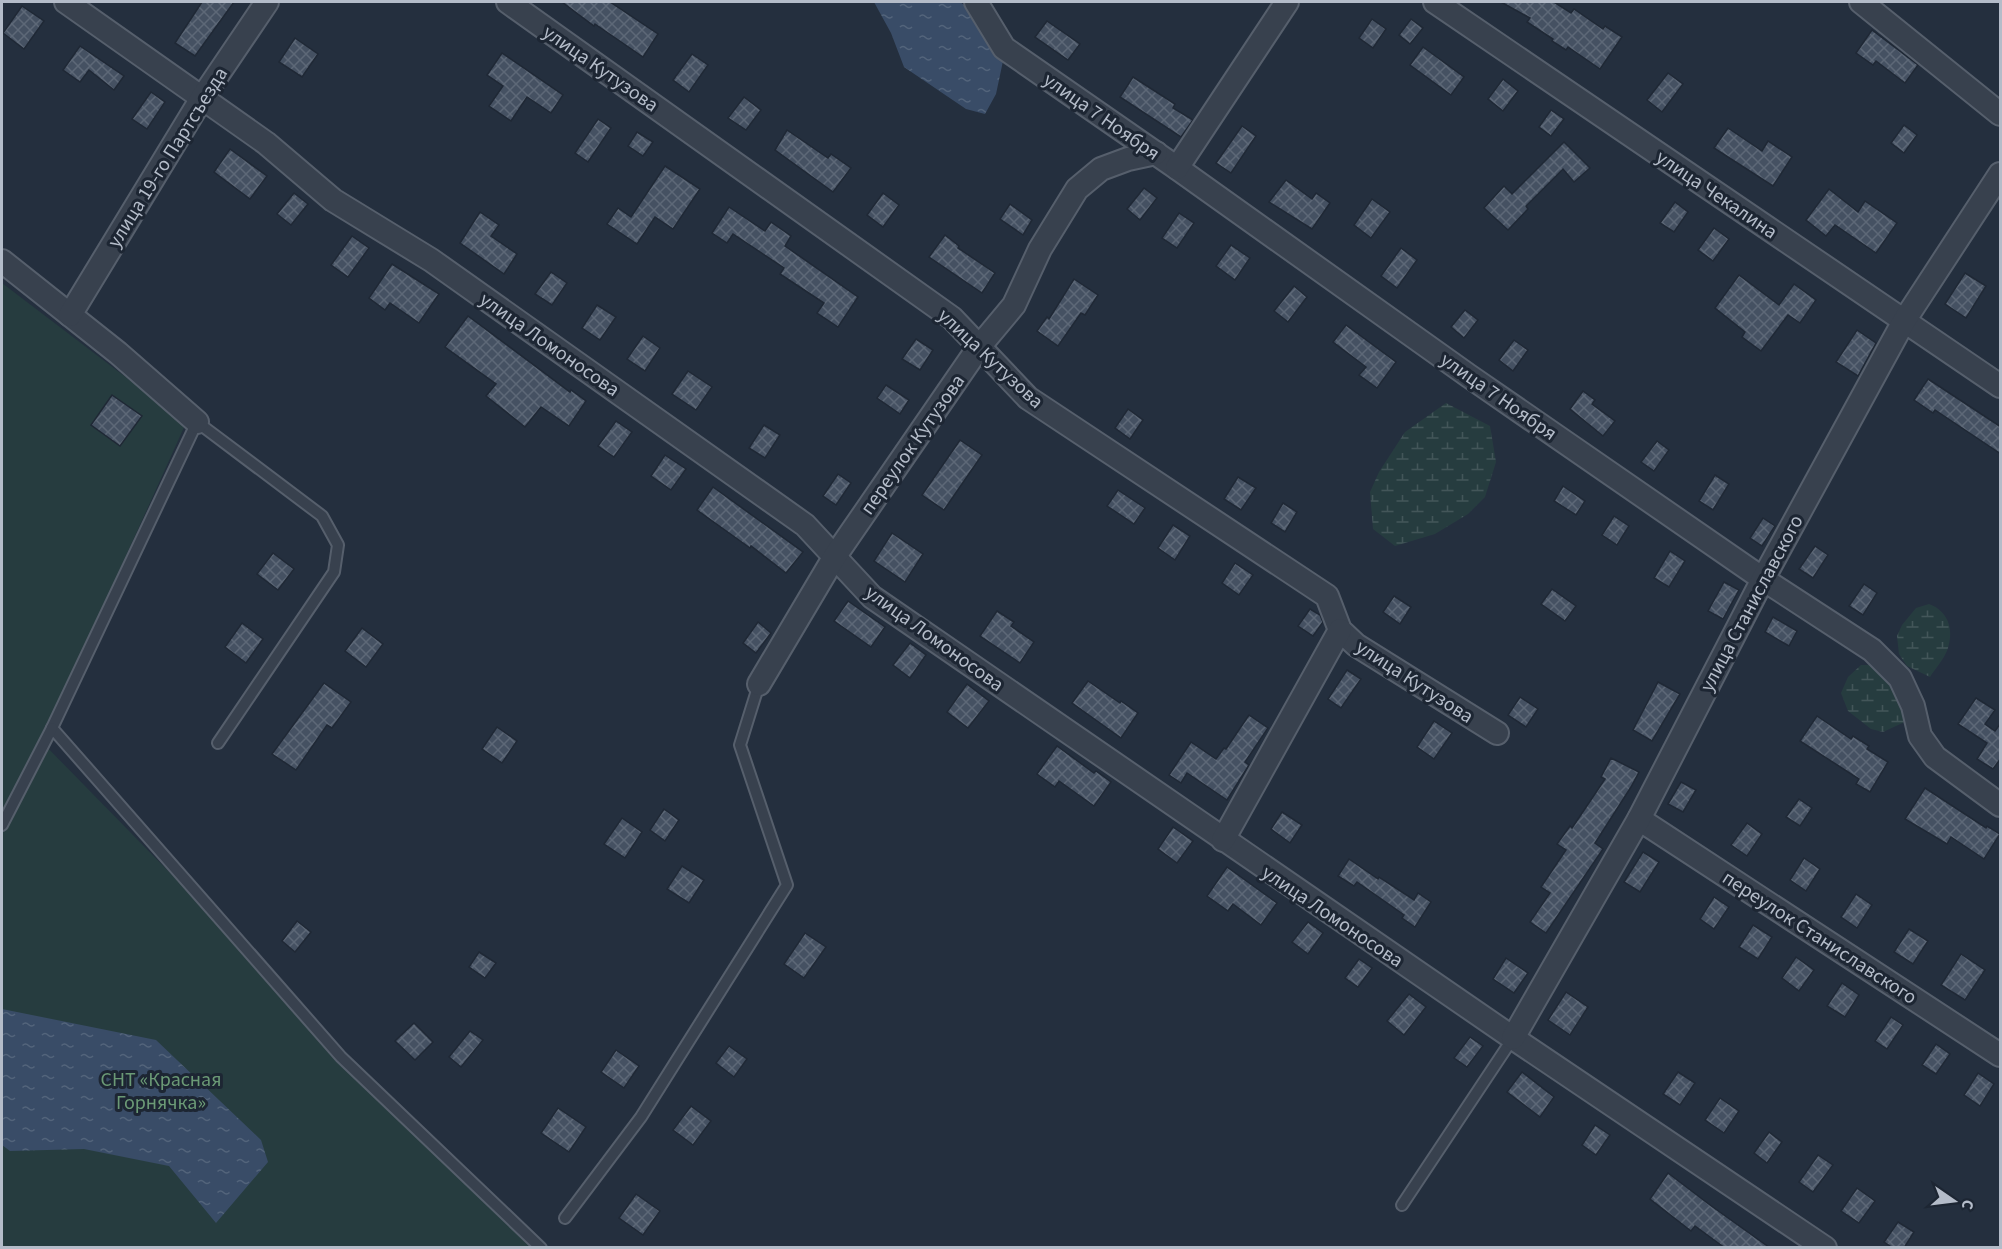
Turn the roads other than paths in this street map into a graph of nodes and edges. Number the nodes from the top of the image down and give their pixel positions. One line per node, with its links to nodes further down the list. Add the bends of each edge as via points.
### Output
1 (66, 2): 8 (street, улица Ломоносова)
2 (267, 2): 8 (street, улица 19-го Партсъезда)
3 (508, 2): 16 (street, улица Кутузова, via 952,318)
4 (976, 2): 10 (street, улица 7 Ноября, via 1004,48)
5 (1287, 2): 11 (street)
6 (1435, 2): 15 (street, улица Чекалина)
7 (1861, 2): 9 (street)
8 (202, 98): 14 (street, улица 19-го Партсъезда); 19 (street, улица Ломоносова, via 266,142 333,200 430,260 805,525)
9 (2001, 114)
10 (1156, 153): 11 (street, улица 7 Ноября); 16 (street, переулок Кутузова, via 1101,169 1077,189 1040,249 1014,305)
11 (1177, 168): 20 (street, улица 7 Ноября)
12 (2001, 174): 15 (street, улица Станиславского)
13 (2, 261): 14 (street)
14 (70, 315): 18 (street)
15 (1904, 321): 17 (street, улица Чекалина); 20 (street, улица Станиславского)
16 (979, 347): 19 (street, переулок Кутузова); 21 (street, улица Кутузова, via 1028,398 1327,596)
17 (2001, 386)
18 (197, 422): 23 (lane); 25 (lane, via 322,516 338,545 334,572)
19 (835, 556): 22 (street, переулок Кутузова); 29 (street, улица Ломоносова, via 872,597)
20 (1763, 579): 26 (street, улица 7 Ноября, via 1872,650 1900,678 1913,706 1920,736 1935,758); 27 (street, улица Станиславского)
21 (1340, 630): 24 (street, улица Кутузова, via 1356,645); 29 (street)
22 (759, 684): 33 (lane, via 740,745 787,885 641,1118)
23 (52, 728): 28 (lane); 34 (lane, via 341,1057)
24 (1497, 733)
25 (218, 743)
26 (2001, 805)
27 (1639, 819): 30 (street, улица Станиславского); 31 (street, переулок Станиславского)
28 (2, 825)
29 (1223, 840): 30 (street, улица Ломоносова)
30 (1513, 1038): 32 (lane); 35 (street, улица Ломоносова)
31 (2001, 1055)
32 (1402, 1205)
33 (565, 1218)
34 (541, 1248)
35 (1825, 1248)

